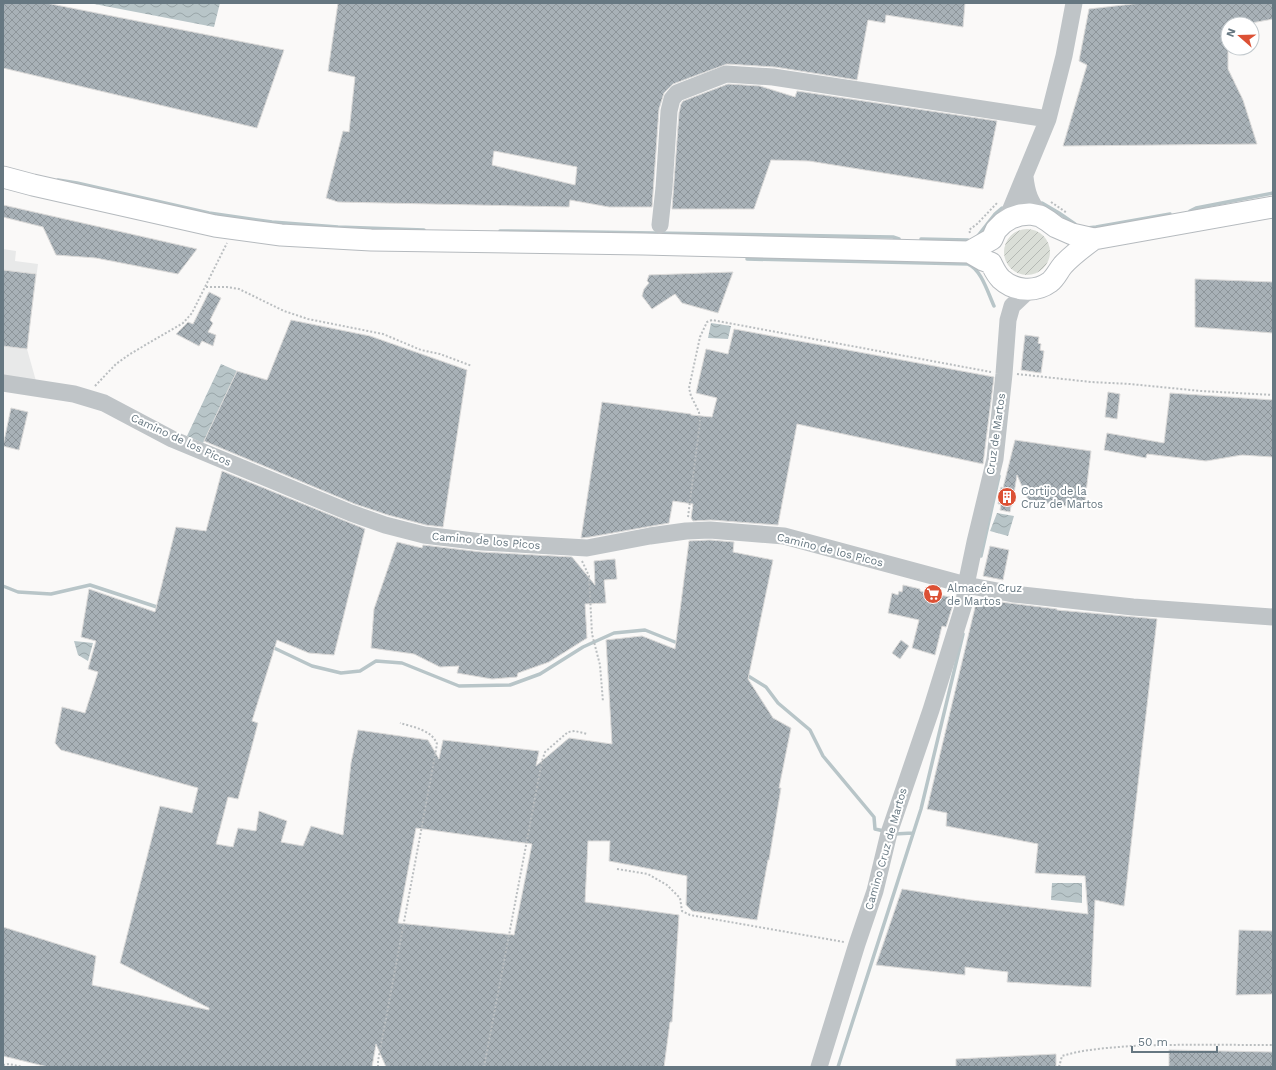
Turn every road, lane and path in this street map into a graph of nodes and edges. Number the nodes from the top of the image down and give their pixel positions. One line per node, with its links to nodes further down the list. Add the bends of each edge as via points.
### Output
1 (1074, 3): 2 (street)
2 (1048, 119): 4 (street, via 1025,177); 7 (street, via 773,77 726,74 678,93 672,99)
3 (3, 177): 8 (main road, via 215,226)
4 (1022, 199): 6 (street); 6 (path, via 1047,201 1057,205); 9 (street); 9 (path, via 998,205)
5 (1273, 207): 10 (main road)
6 (1055, 220): 9 (main road, via 1030,214 1020,215); 10 (main road, via 1072,234); 12 (main road, via 1063,239 1065,253)
7 (660, 225)
8 (234, 228): 11 (main road, via 281,235 371,240 643,244); 14 (path)
9 (990, 230): 11 (main road); 13 (street, via 990,251)
10 (1094, 239): 12 (main road)
11 (970, 240): 13 (main road, via 983,260)
12 (1062, 266): 15 (main road, via 1049,282)
13 (996, 271): 15 (main road, via 1010,285); 16 (street, via 1005,294)
14 (206, 287): 17 (path, via 239,289 284,311 308,319 383,334 421,350); 21 (path, via 192,313 183,323 116,364)
15 (1030, 289): 16 (street, Cruz de Martos, via 1012,306)
16 (1008, 320): 18 (street, Cruz de Martos)
17 (472, 366)
18 (1011, 374): 20 (path); 22 (path, via 712,320 707,322 700,337 689,388 699,412 700,422); 24 (street, Cruz de Martos)
19 (3, 383): 21 (street, Camino de los Picos)
20 (1273, 395)
21 (84, 397): 23 (street, Camino de los Picos, via 104,403 172,439 351,514 385,525 424,535 482,542)
22 (686, 531): 23 (street, Camino de los Picos, via 587,548); 24 (street, Camino de los Picos, via 710,530 784,536)
23 (571, 547): 26 (path, via 589,576 592,634 600,665)
24 (972, 587): 25 (street, Camino de los Picos, via 1133,607); 30 (street, Camino Cruz de Martos, via 964,604 889,833)
25 (1273, 617)
26 (603, 702)
27 (400, 723): 34 (path, via 428,733 437,744)
28 (587, 734): 35 (path, via 568,732 545,752 543,757)
29 (617, 869): 30 (path, via 648,874 667,884 680,898 682,911 690,915)
30 (857, 944): 36 (street, Camino Cruz de Martos)
31 (1273, 1045): 37 (path, via 1169,1044 1117,1047 1062,1056)
32 (3, 1065): 33 (path)
33 (23, 1067)
34 (378, 1067)
35 (484, 1067)
36 (819, 1067)
37 (1058, 1067)

